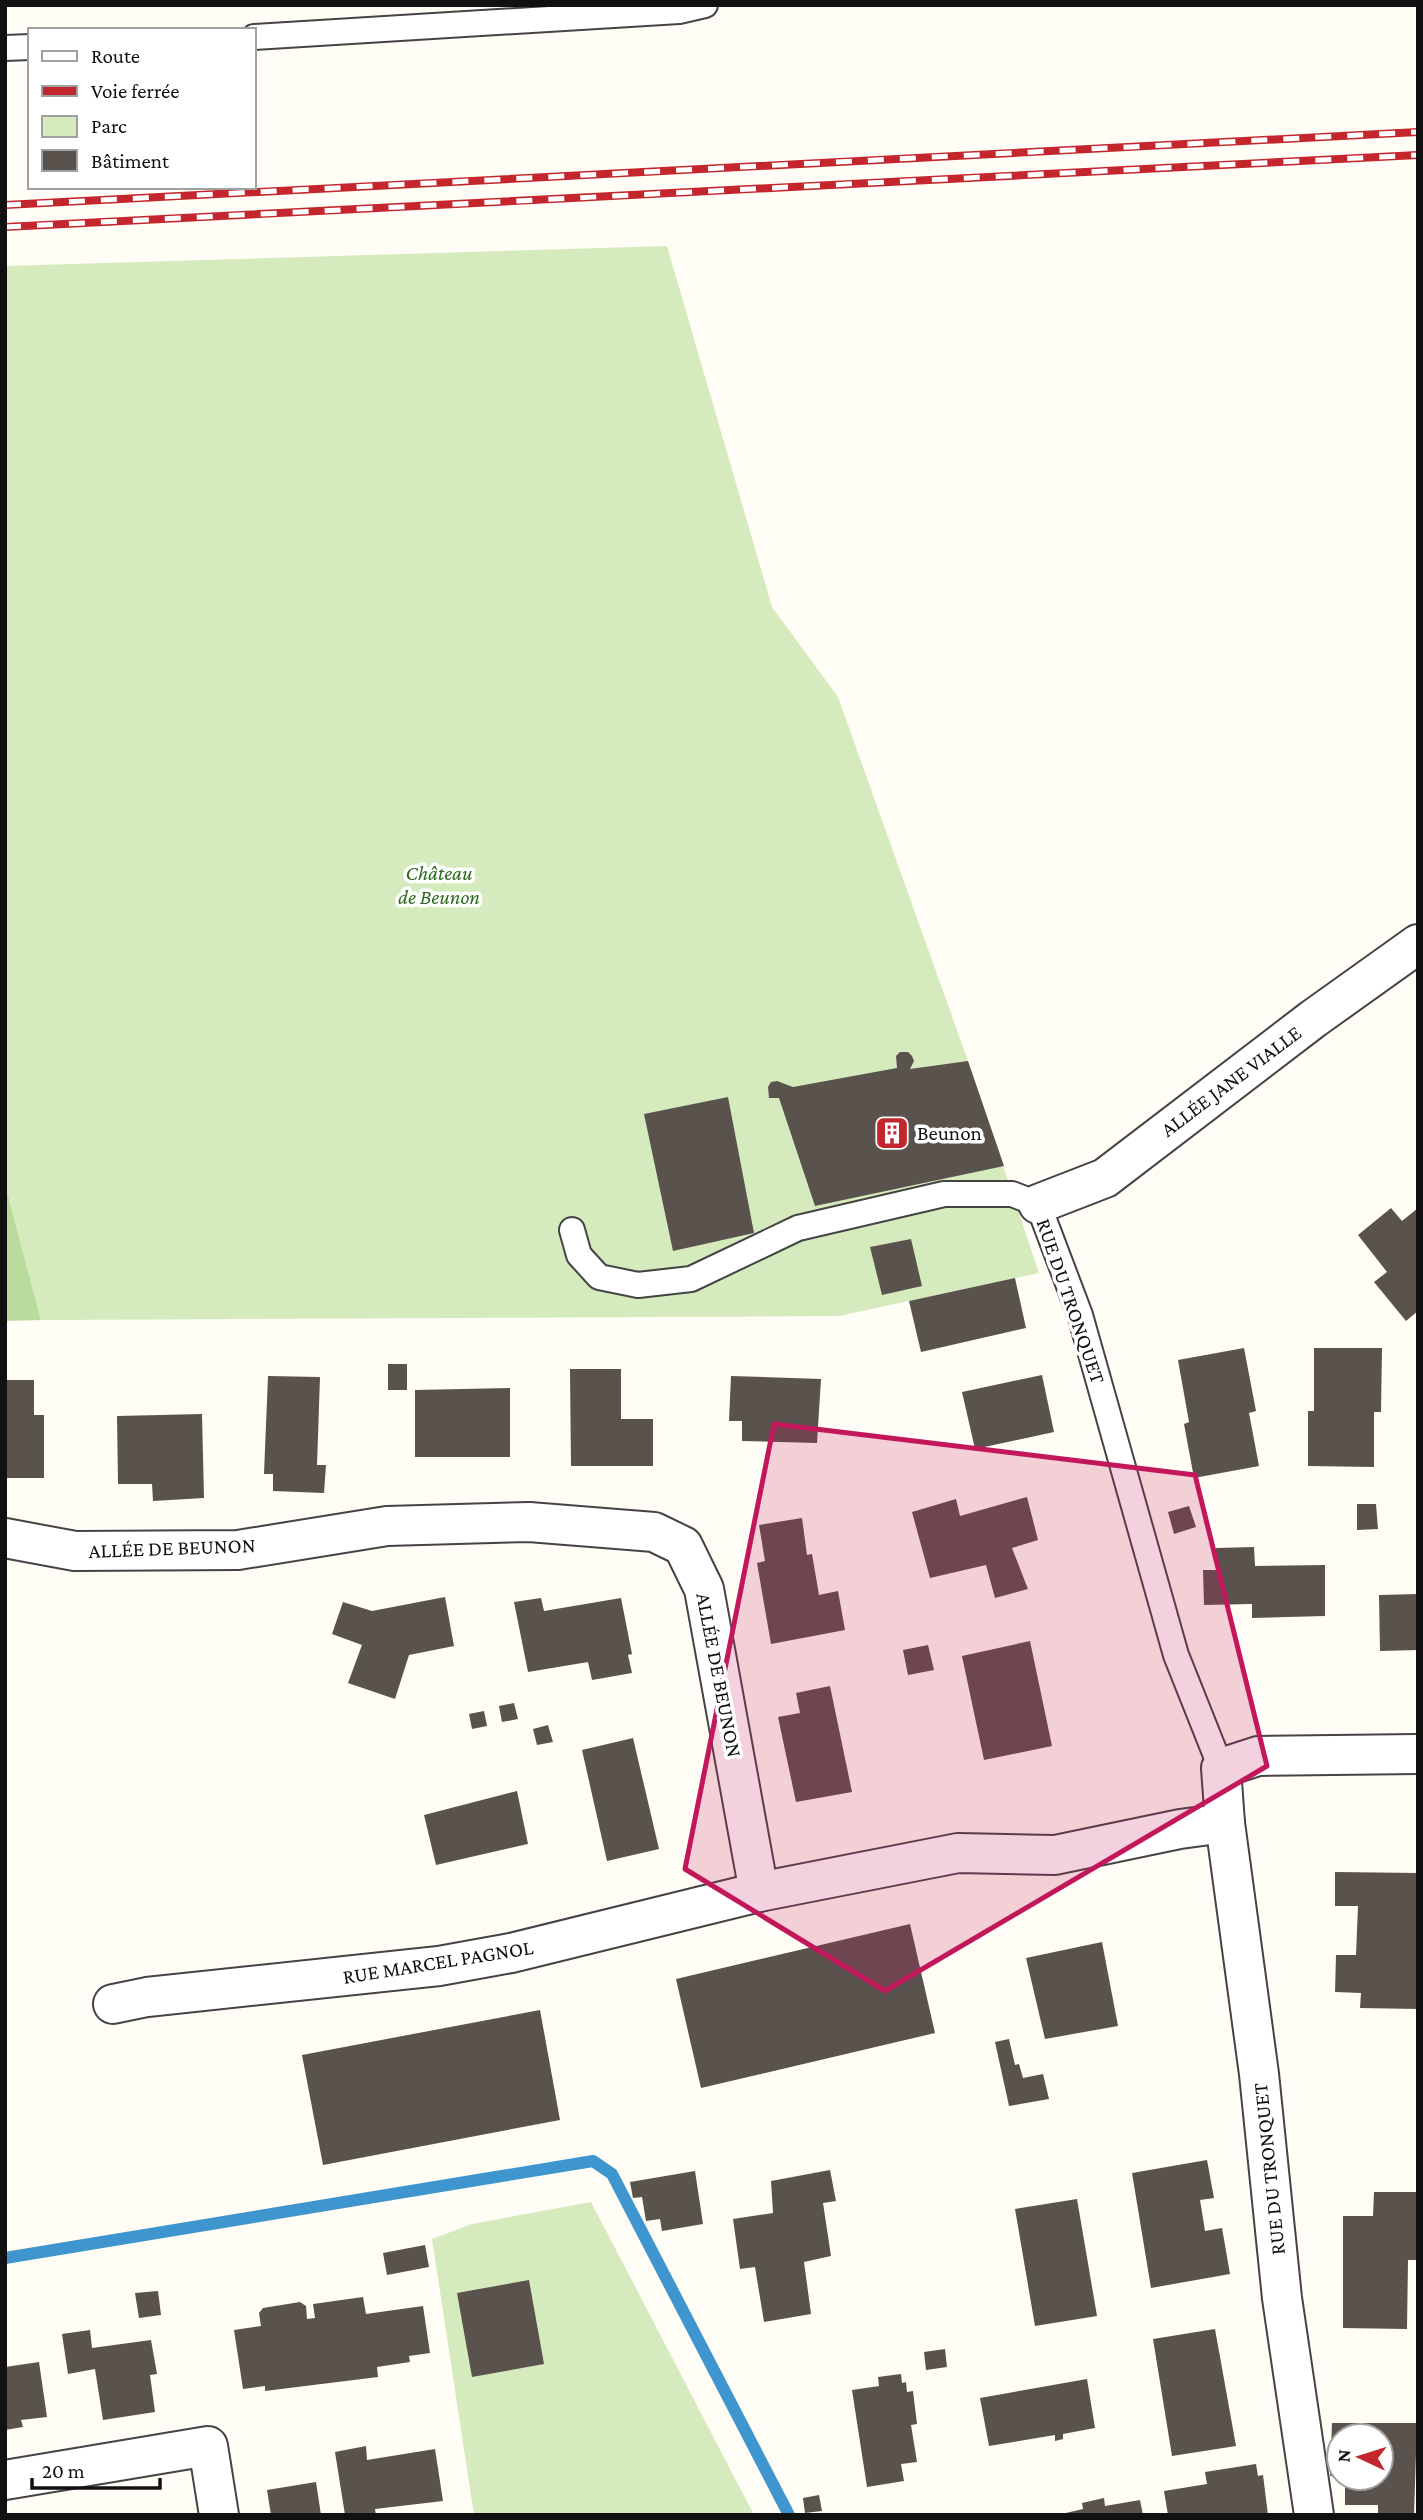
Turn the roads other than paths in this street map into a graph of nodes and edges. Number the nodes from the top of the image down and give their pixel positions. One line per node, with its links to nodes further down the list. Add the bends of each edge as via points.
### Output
1 (705, 5): 2 (lane, via 679,11)
2 (256, 37)
3 (28, 47): 4 (lane)
4 (5, 48)
5 (1418, 944): 6 (street, ALLÉE JANE VIALLE, via 1105,1178)
6 (1038, 1204): 7 (lane, RUE DU TRONQUET, via 1012,1194 944,1194 797,1228 691,1279 638,1285 599,1277 579,1255); 10 (lane, RUE DU TRONQUET, via 1080,1315 1176,1656)
7 (572, 1230)
8 (5, 1538): 12 (street, ALLÉE DE BEUNON, via 75,1551 102,1551 238,1549 387,1526 529,1522 654,1532 683,1546 704,1589)
9 (1418, 1754): 10 (street, via 1258,1756)
10 (1221, 1768): 11 (street)
11 (1225, 1823): 12 (street, via 1055,1855 958,1853); 16 (street, RUE DU TRONQUET, via 1259,2074 1282,2298)
12 (759, 1892): 13 (street, RUE MARCEL PAGNOL, via 538,1947 439,1966)
13 (113, 2004)
14 (5, 2480): 15 (street, via 208,2446)
15 (219, 2515)
16 (1314, 2515)

